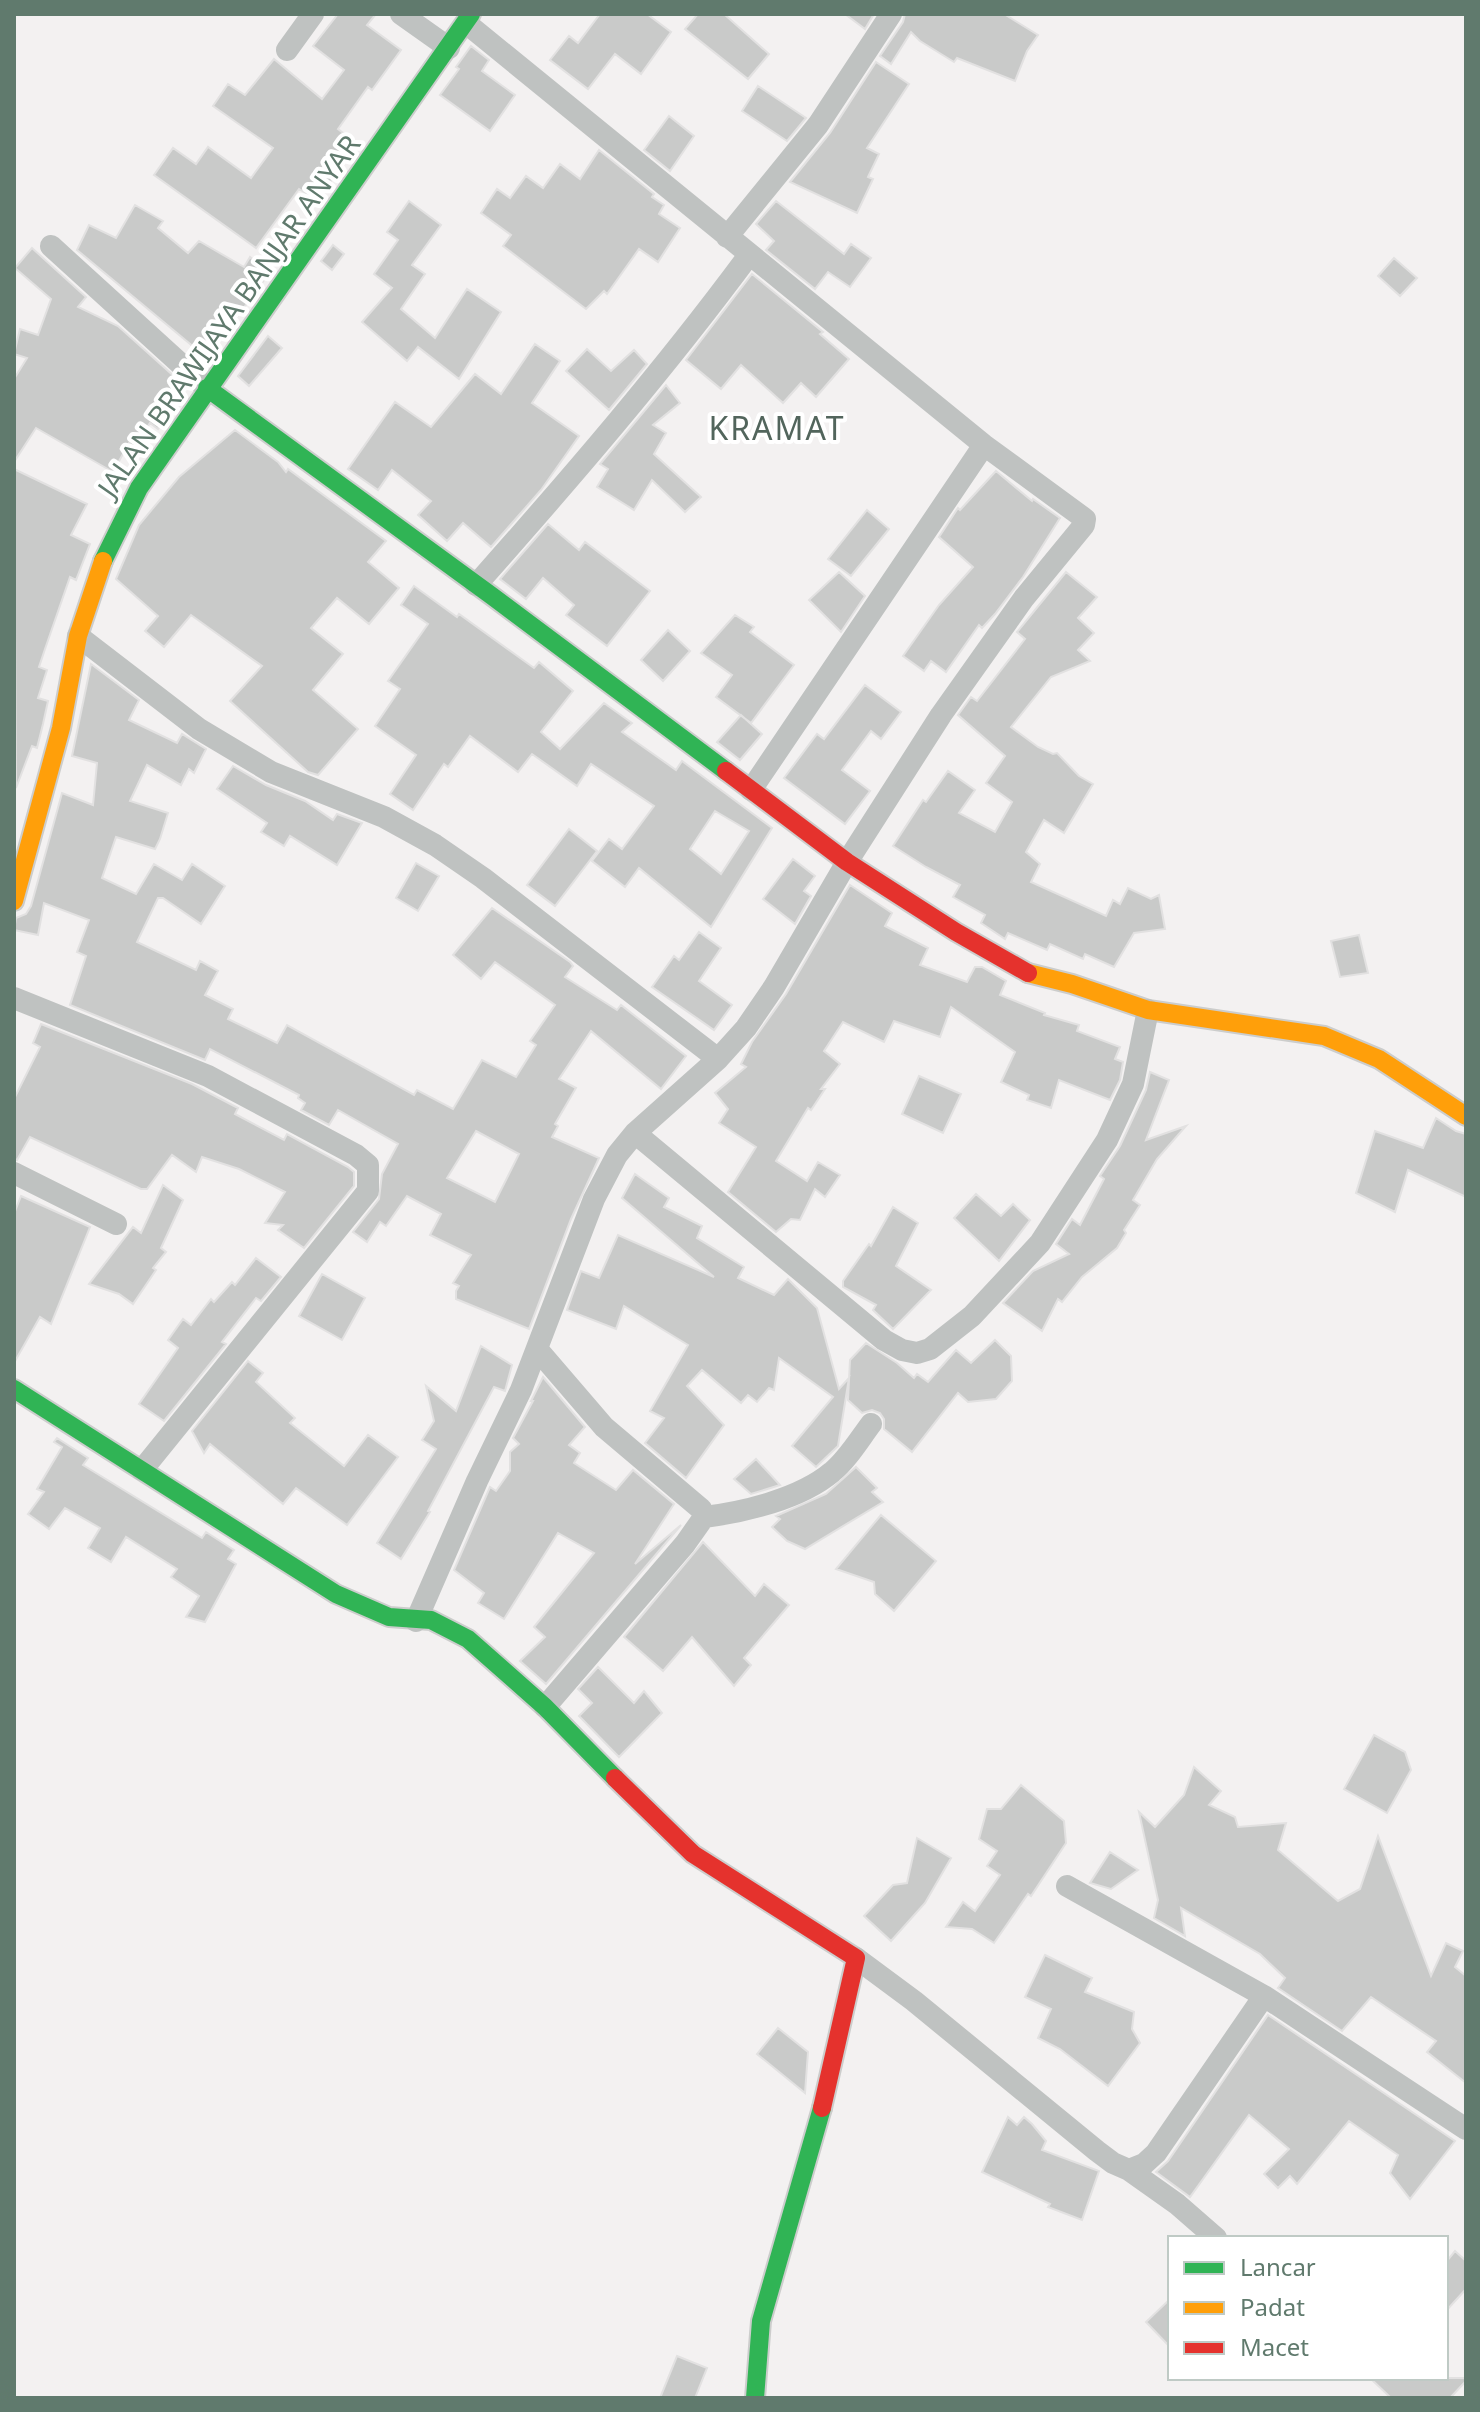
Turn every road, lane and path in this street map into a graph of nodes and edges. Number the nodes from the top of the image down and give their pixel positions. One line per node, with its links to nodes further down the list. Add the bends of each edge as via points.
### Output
1 (313, 14): 6 (street)
2 (401, 14): 5 (street)
3 (891, 14): 7 (street, via 818,125)
4 (468, 19): 5 (street, JALAN BRAWIJAYA BANJAR ANYAR); 7 (street)
5 (449, 48): 10 (street, JALAN BRAWIJAYA BANJAR ANYAR)
6 (287, 50)
7 (727, 237): 9 (street)
8 (51, 246): 10 (street)
9 (749, 255): 11 (street); 12 (street, via 679,349)
10 (207, 388): 12 (street); 13 (street, JALAN BRAWIJAYA BANJAR ANYAR, via 121,521)
11 (984, 445): 14 (street); 15 (street, via 1085,522 997,634)
12 (476, 585): 14 (street)
13 (78, 636): 16 (street, JALAN BRAWIJAYA BANJAR ANYAR, via 61,728); 19 (street, via 199,729 271,772 384,817 435,845)
14 (751, 790): 15 (street)
15 (847, 862): 18 (street, via 1032,975); 19 (street, via 767,998)
16 (14, 901)
17 (14, 998): 27 (street, via 208,1076 368,1165 368,1191)
18 (1148, 1010): 20 (street, via 1324,1036 1379,1059); 21 (street, via 1133,1084 1107,1140 1040,1243 972,1316 917,1353 884,1340)
19 (718, 1059): 21 (street)
20 (1466, 1116)
21 (635, 1133): 24 (street, via 594,1199)
22 (14, 1173): 23 (street)
23 (116, 1224)
24 (537, 1349): 28 (street, via 604,1427); 29 (street)
25 (14, 1389): 27 (street)
26 (871, 1424): 28 (street, via 832,1472 806,1487 763,1506)
27 (142, 1470): 29 (street, via 336,1594 389,1617)
28 (704, 1517): 30 (street)
29 (416, 1621): 30 (street, via 431,1620 468,1639)
30 (545, 1707): 32 (street, via 693,1854)
31 (1067, 1886): 33 (street)
32 (856, 1958): 35 (street, via 1097,2151); 37 (street, via 826,2095 761,2321)
33 (1264, 1996): 34 (street); 35 (street, via 1156,2153)
34 (1466, 2129)
35 (1129, 2170): 36 (street)
36 (1214, 2236)
37 (755, 2398)

